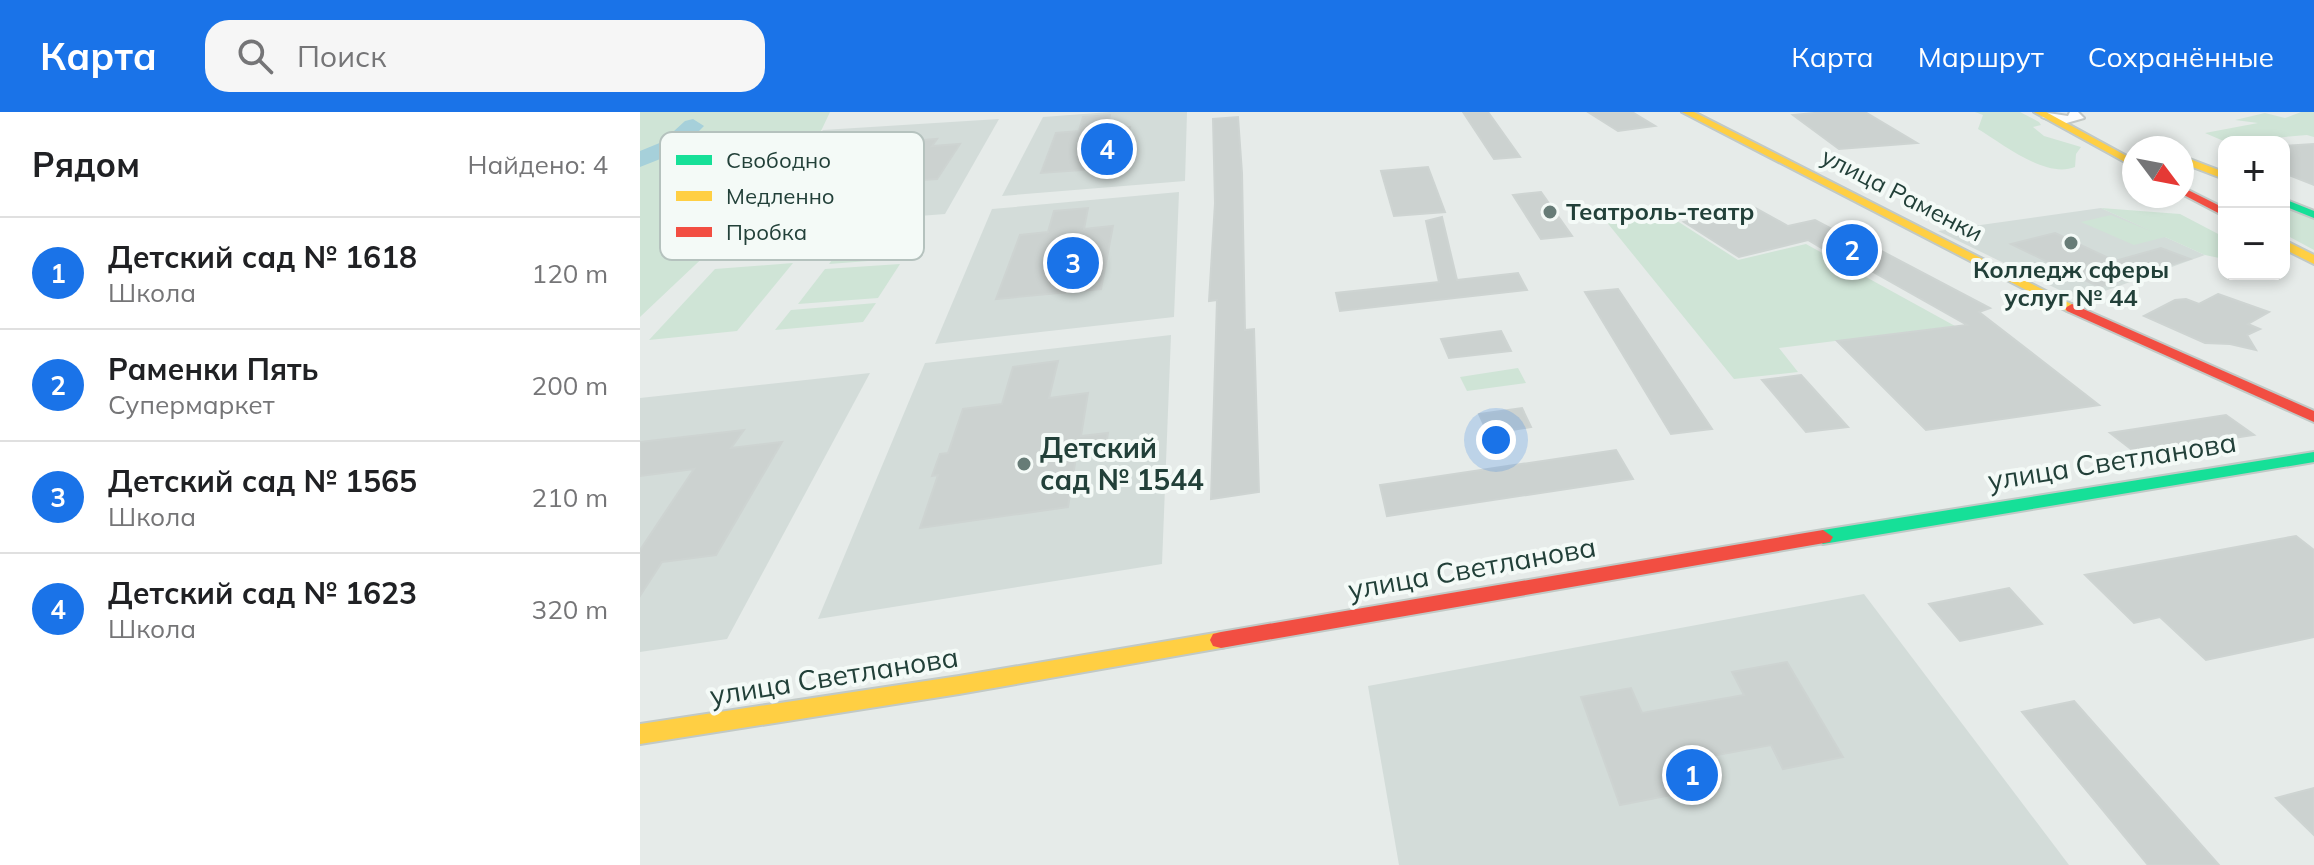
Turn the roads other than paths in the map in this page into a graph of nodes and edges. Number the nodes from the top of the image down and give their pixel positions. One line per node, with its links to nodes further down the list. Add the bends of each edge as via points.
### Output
1 (1687, 112): 14 (street, улица Раменки, via 2058,302)
2 (2071, 113): 3 (street, via 2076,120); 4 (street)
3 (2043, 114): 5 (street)
4 (2111, 131)
5 (2122, 157)
6 (2194, 164): 7 (street)
7 (2218, 174)
8 (2194, 197): 10 (street)
9 (2290, 205): 11 (street)
10 (2218, 210)
11 (2314, 215)
12 (2290, 247): 13 (street)
13 (2314, 260)
14 (2314, 417)
15 (2314, 457): 16 (street, улица Светланова, via 973,683)
16 (640, 734)

